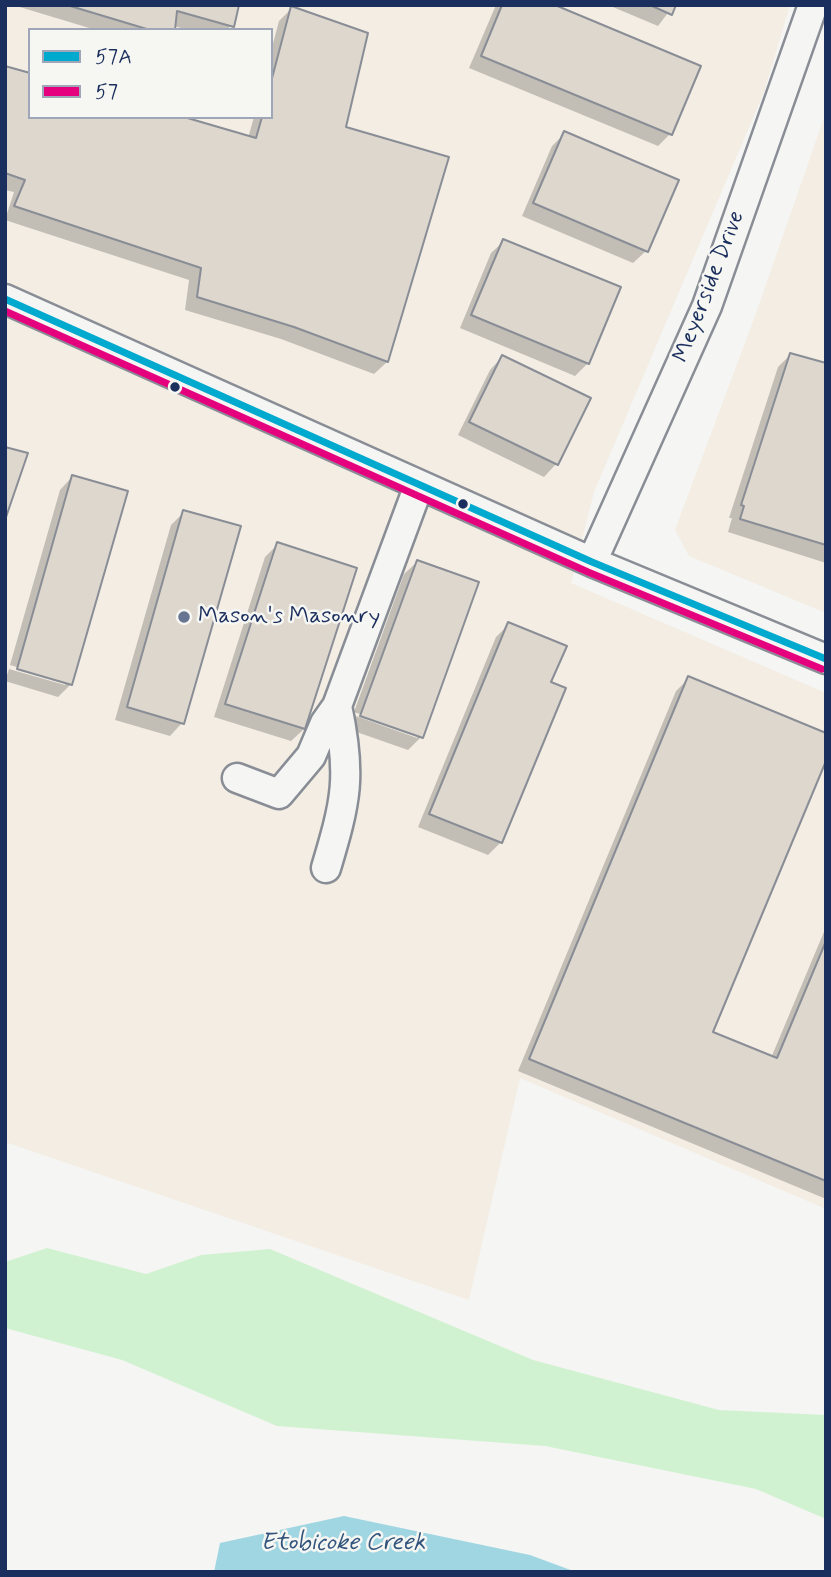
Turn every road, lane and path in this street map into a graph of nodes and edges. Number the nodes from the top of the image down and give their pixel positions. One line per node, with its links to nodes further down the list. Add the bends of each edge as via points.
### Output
1 (813, 5): 4 (street, Meyerside Drive, via 707,306)
2 (5, 299): 3 (street)
3 (419, 485): 4 (street); 6 (street)
4 (592, 562): 5 (street)
5 (826, 659)
6 (337, 706): 7 (street, via 324,723 311,756 279,794); 8 (street, via 347,780 344,808)
7 (237, 778)
8 (326, 868)

